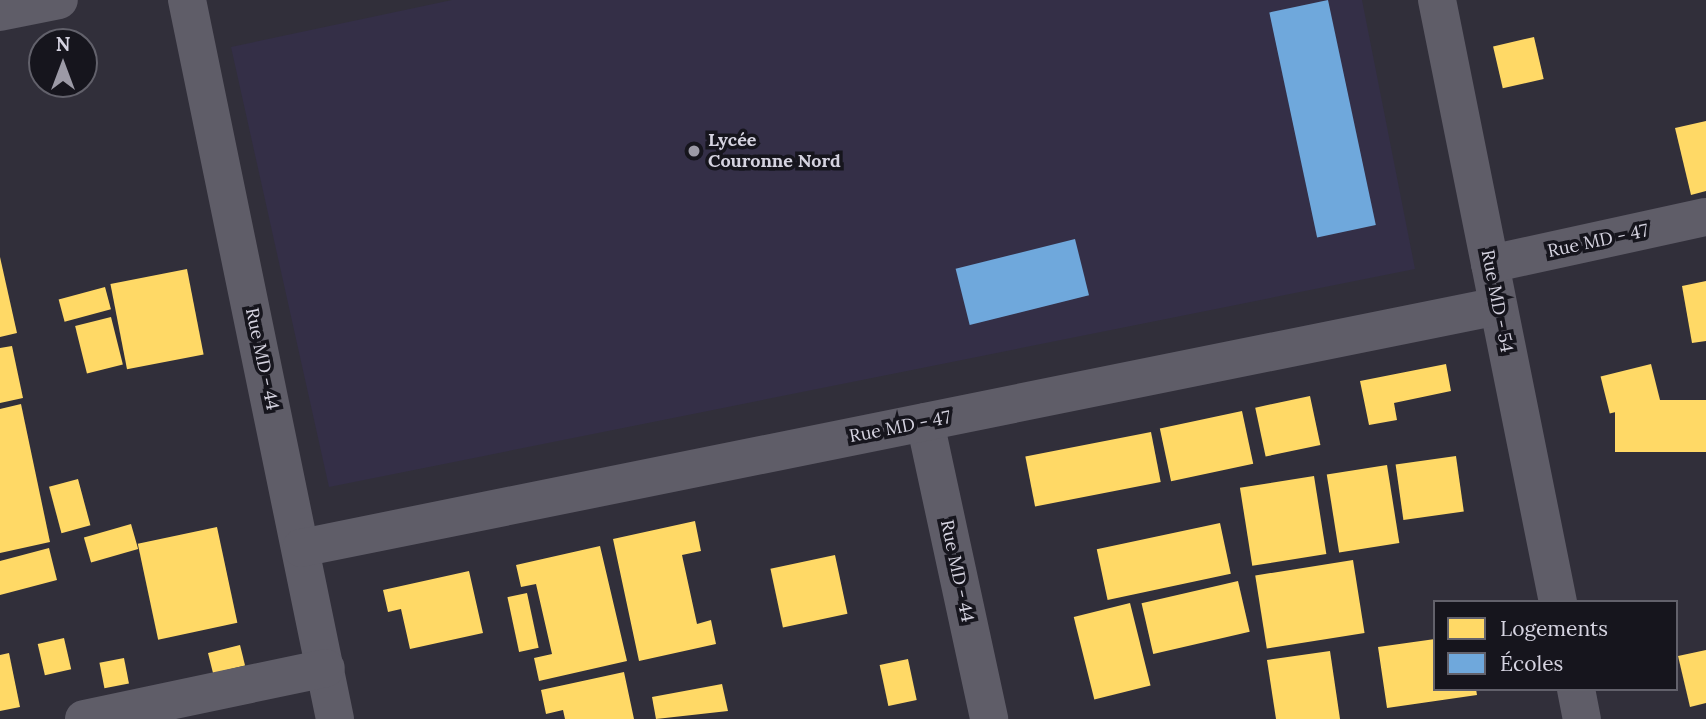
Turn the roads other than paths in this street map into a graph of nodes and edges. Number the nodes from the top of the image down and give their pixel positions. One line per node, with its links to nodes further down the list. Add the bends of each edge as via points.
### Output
1 (59, 0): 4 (street)
2 (187, 0): 9 (street, Rue MD - 44)
3 (1437, 0): 6 (street, Rue MD - 54)
4 (0, 12)
5 (1706, 217): 6 (street, Rue MD - 47)
6 (1490, 264): 7 (street, Rue MD - 54)
7 (1498, 306): 8 (street, Rue MD - 47); 10 (street, Rue MD - 54)
8 (925, 422): 9 (street, Rue MD - 47); 15 (street, Rue MD - 44)
9 (301, 548): 11 (street, Rue MD - 44)
10 (1558, 600)
11 (326, 668): 13 (street); 14 (street, Rue MD - 44)
12 (1576, 691): 16 (street)
13 (84, 719)
14 (335, 719)
15 (989, 719)
16 (1582, 719)

